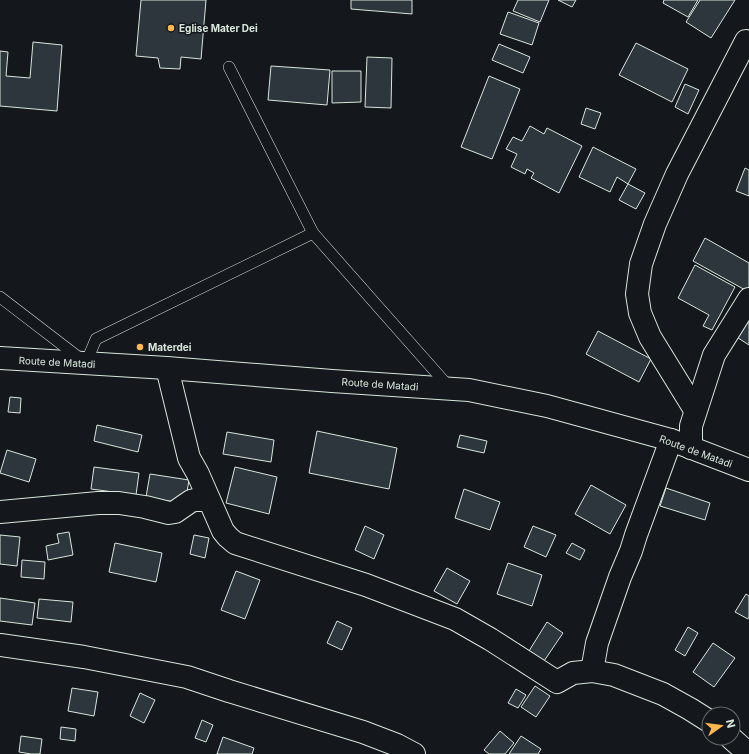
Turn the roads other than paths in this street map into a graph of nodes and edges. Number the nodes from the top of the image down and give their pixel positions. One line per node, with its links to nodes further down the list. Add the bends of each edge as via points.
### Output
1 (746, 41): 10 (main road, via 678,174 641,264 637,294 640,313 650,337)
2 (229, 67): 3 (lane)
3 (313, 233): 7 (lane, via 96,339); 9 (lane)
4 (0, 297): 7 (lane)
5 (749, 299): 10 (main road, via 714,354)
6 (0, 358): 7 (main road, Route de Matadi)
7 (86, 363): 8 (main road, Route de Matadi)
8 (167, 368): 9 (main road, Route de Matadi); 14 (main road, via 189,458)
9 (450, 388): 11 (main road, Route de Matadi, via 547,406)
10 (695, 410): 12 (main road, via 691,426)
11 (671, 440): 12 (main road, Route de Matadi); 17 (main road, via 597,643)
12 (691, 448): 13 (main road, Route de Matadi)
13 (749, 470)
14 (209, 500): 15 (main road, via 191,501 169,513 119,503); 17 (main road, via 223,531 235,543 366,585 455,619 557,682 573,673)
15 (0, 512)
16 (0, 645): 20 (main road, via 84,657 187,677 363,732)
17 (592, 671): 18 (main road, via 614,674 662,694)
18 (701, 716)
19 (740, 746): 21 (main road)
20 (401, 751)
21 (748, 754)

